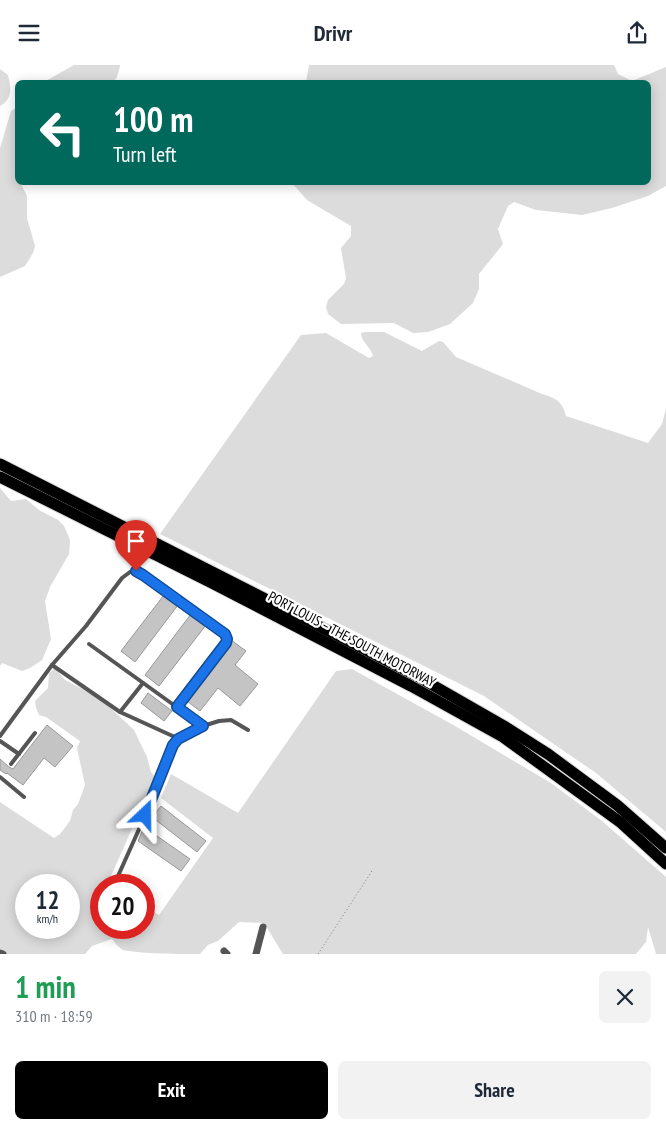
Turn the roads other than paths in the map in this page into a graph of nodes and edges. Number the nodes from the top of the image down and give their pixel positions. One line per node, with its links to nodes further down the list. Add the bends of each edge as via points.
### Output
1 (0, 464): 18 (highway, PORT LOUIS – THE SOUTH MOTORWAY, via 415,675 504,726 617,805)
2 (0, 477): 19 (highway, PORT LOUIS – THE SOUTH MOTORWAY, via 210,582 503,737 620,822)
3 (88, 645): 5 (lane)
4 (52, 665): 6 (lane, via 122,578 136,571 225,634 227,639); 7 (lane); 11 (lane)
5 (143, 683): 6 (lane); 7 (lane)
6 (177, 707): 8 (lane)
7 (120, 711): 12 (lane)
8 (203, 726): 9 (lane, via 231,720); 12 (lane)
9 (248, 730)
10 (35, 733): 14 (lane)
11 (0, 736)
12 (178, 739): 20 (lane)
13 (0, 741): 14 (lane)
14 (19, 754): 15 (lane)
15 (11, 764)
16 (0, 777): 17 (lane)
17 (24, 797)
18 (666, 848)
19 (666, 864)
20 (119, 874)
21 (264, 927): 22 (street)
22 (256, 954)

